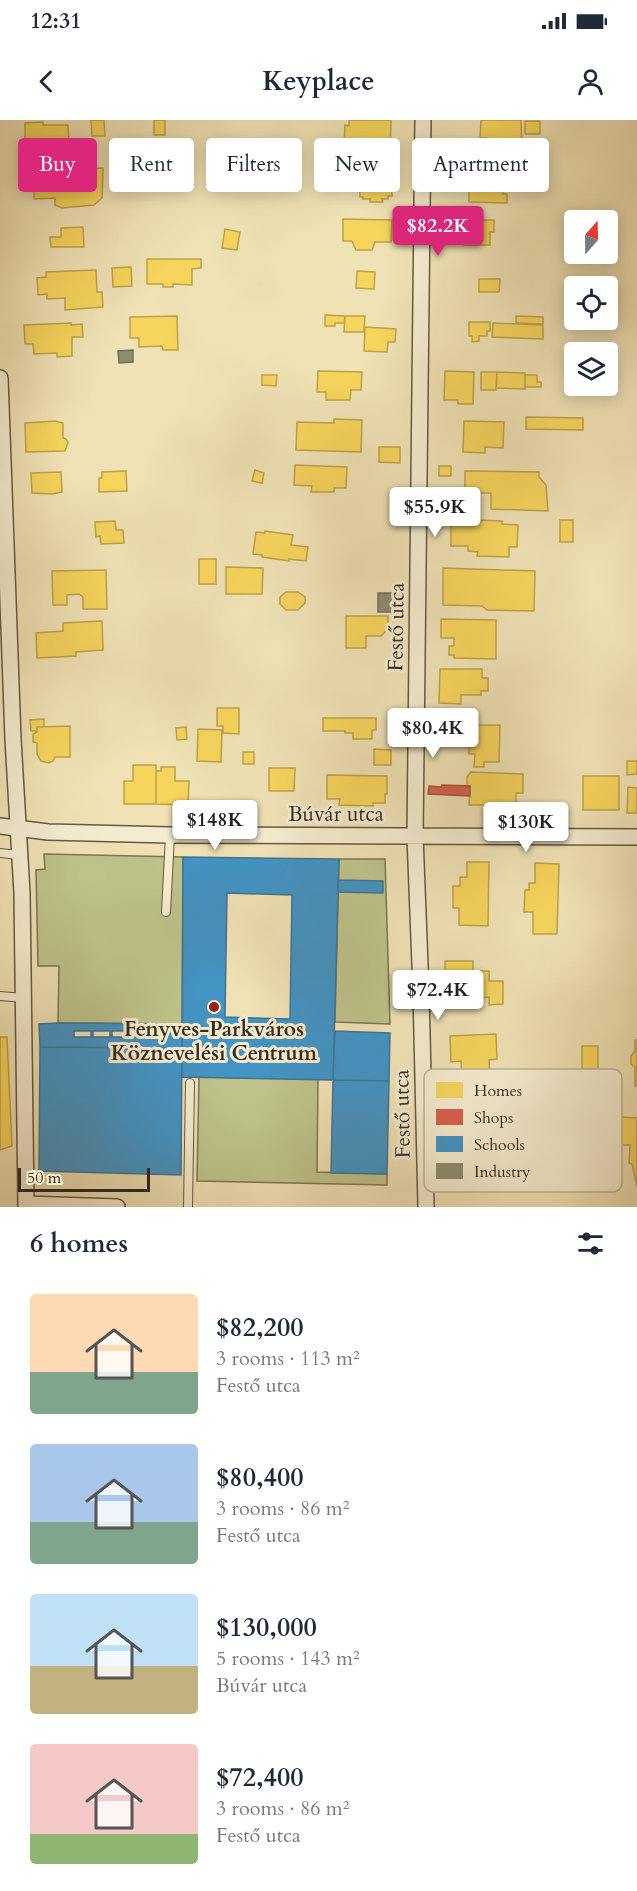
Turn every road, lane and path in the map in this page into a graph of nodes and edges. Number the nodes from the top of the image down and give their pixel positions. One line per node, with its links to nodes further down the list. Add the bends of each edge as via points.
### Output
1 (423, 120): 6 (street, Festő utca)
2 (0, 378): 4 (street)
3 (0, 825): 4 (street, Búvár utca)
4 (18, 828): 5 (street, Búvár utca); 9 (street)
5 (170, 835): 6 (street, Búvár utca); 10 (lane)
6 (415, 836): 7 (street, Búvár utca); 14 (street, Festő utca)
7 (637, 837)
8 (0, 853): 9 (lane)
9 (19, 855): 12 (street)
10 (166, 912)
11 (0, 996): 12 (lane)
12 (24, 999): 16 (street)
13 (190, 1083): 18 (lane)
14 (424, 1121)
15 (426, 1192): 19 (street, Festő utca)
16 (26, 1205): 17 (street)
17 (117, 1207)
18 (188, 1207)
19 (426, 1207)

